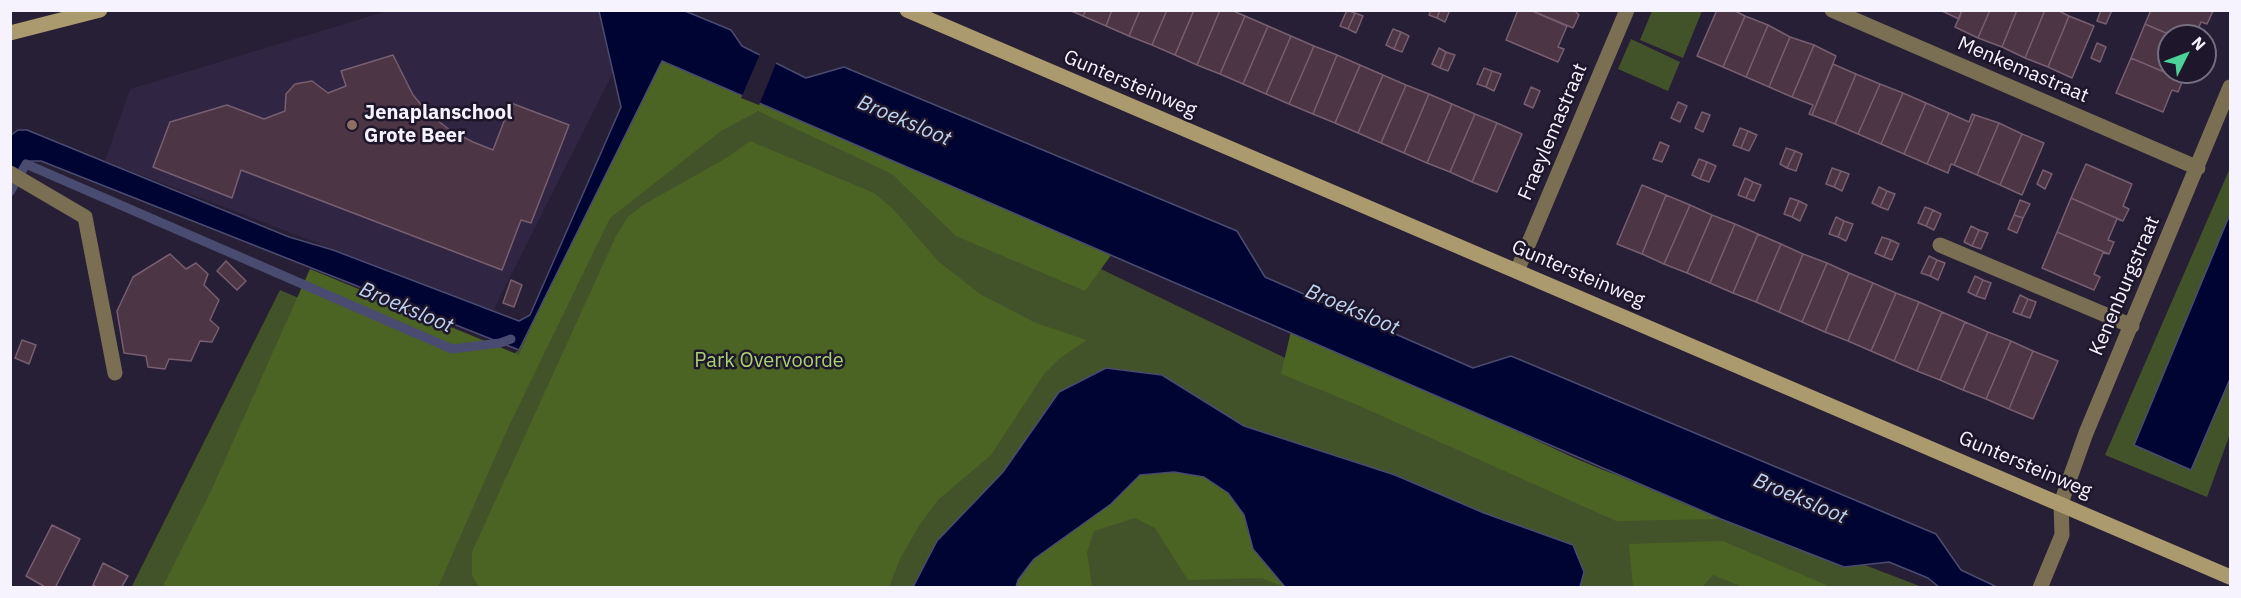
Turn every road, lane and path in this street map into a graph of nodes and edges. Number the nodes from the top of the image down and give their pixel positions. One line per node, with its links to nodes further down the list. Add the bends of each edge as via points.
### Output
1 (100, 10): 5 (street)
2 (907, 10): 10 (street, Guntersteinweg)
3 (1627, 10): 10 (street, Fraeylemastraat)
4 (1832, 10): 7 (street, Menkemastraat)
5 (10, 33)
6 (2230, 87): 7 (street, Kenenburgstraat)
7 (2198, 168): 11 (street, Kenenburgstraat)
8 (16, 176): 12 (street, via 85,217)
9 (1940, 245): 11 (street)
10 (1518, 271): 13 (street, Guntersteinweg)
11 (2132, 326): 13 (street, Kenenburgstraat)
12 (115, 373)
13 (2061, 503): 14 (street, Guntersteinweg); 15 (street, via 2062,535)
14 (2230, 577)
15 (2040, 588)

